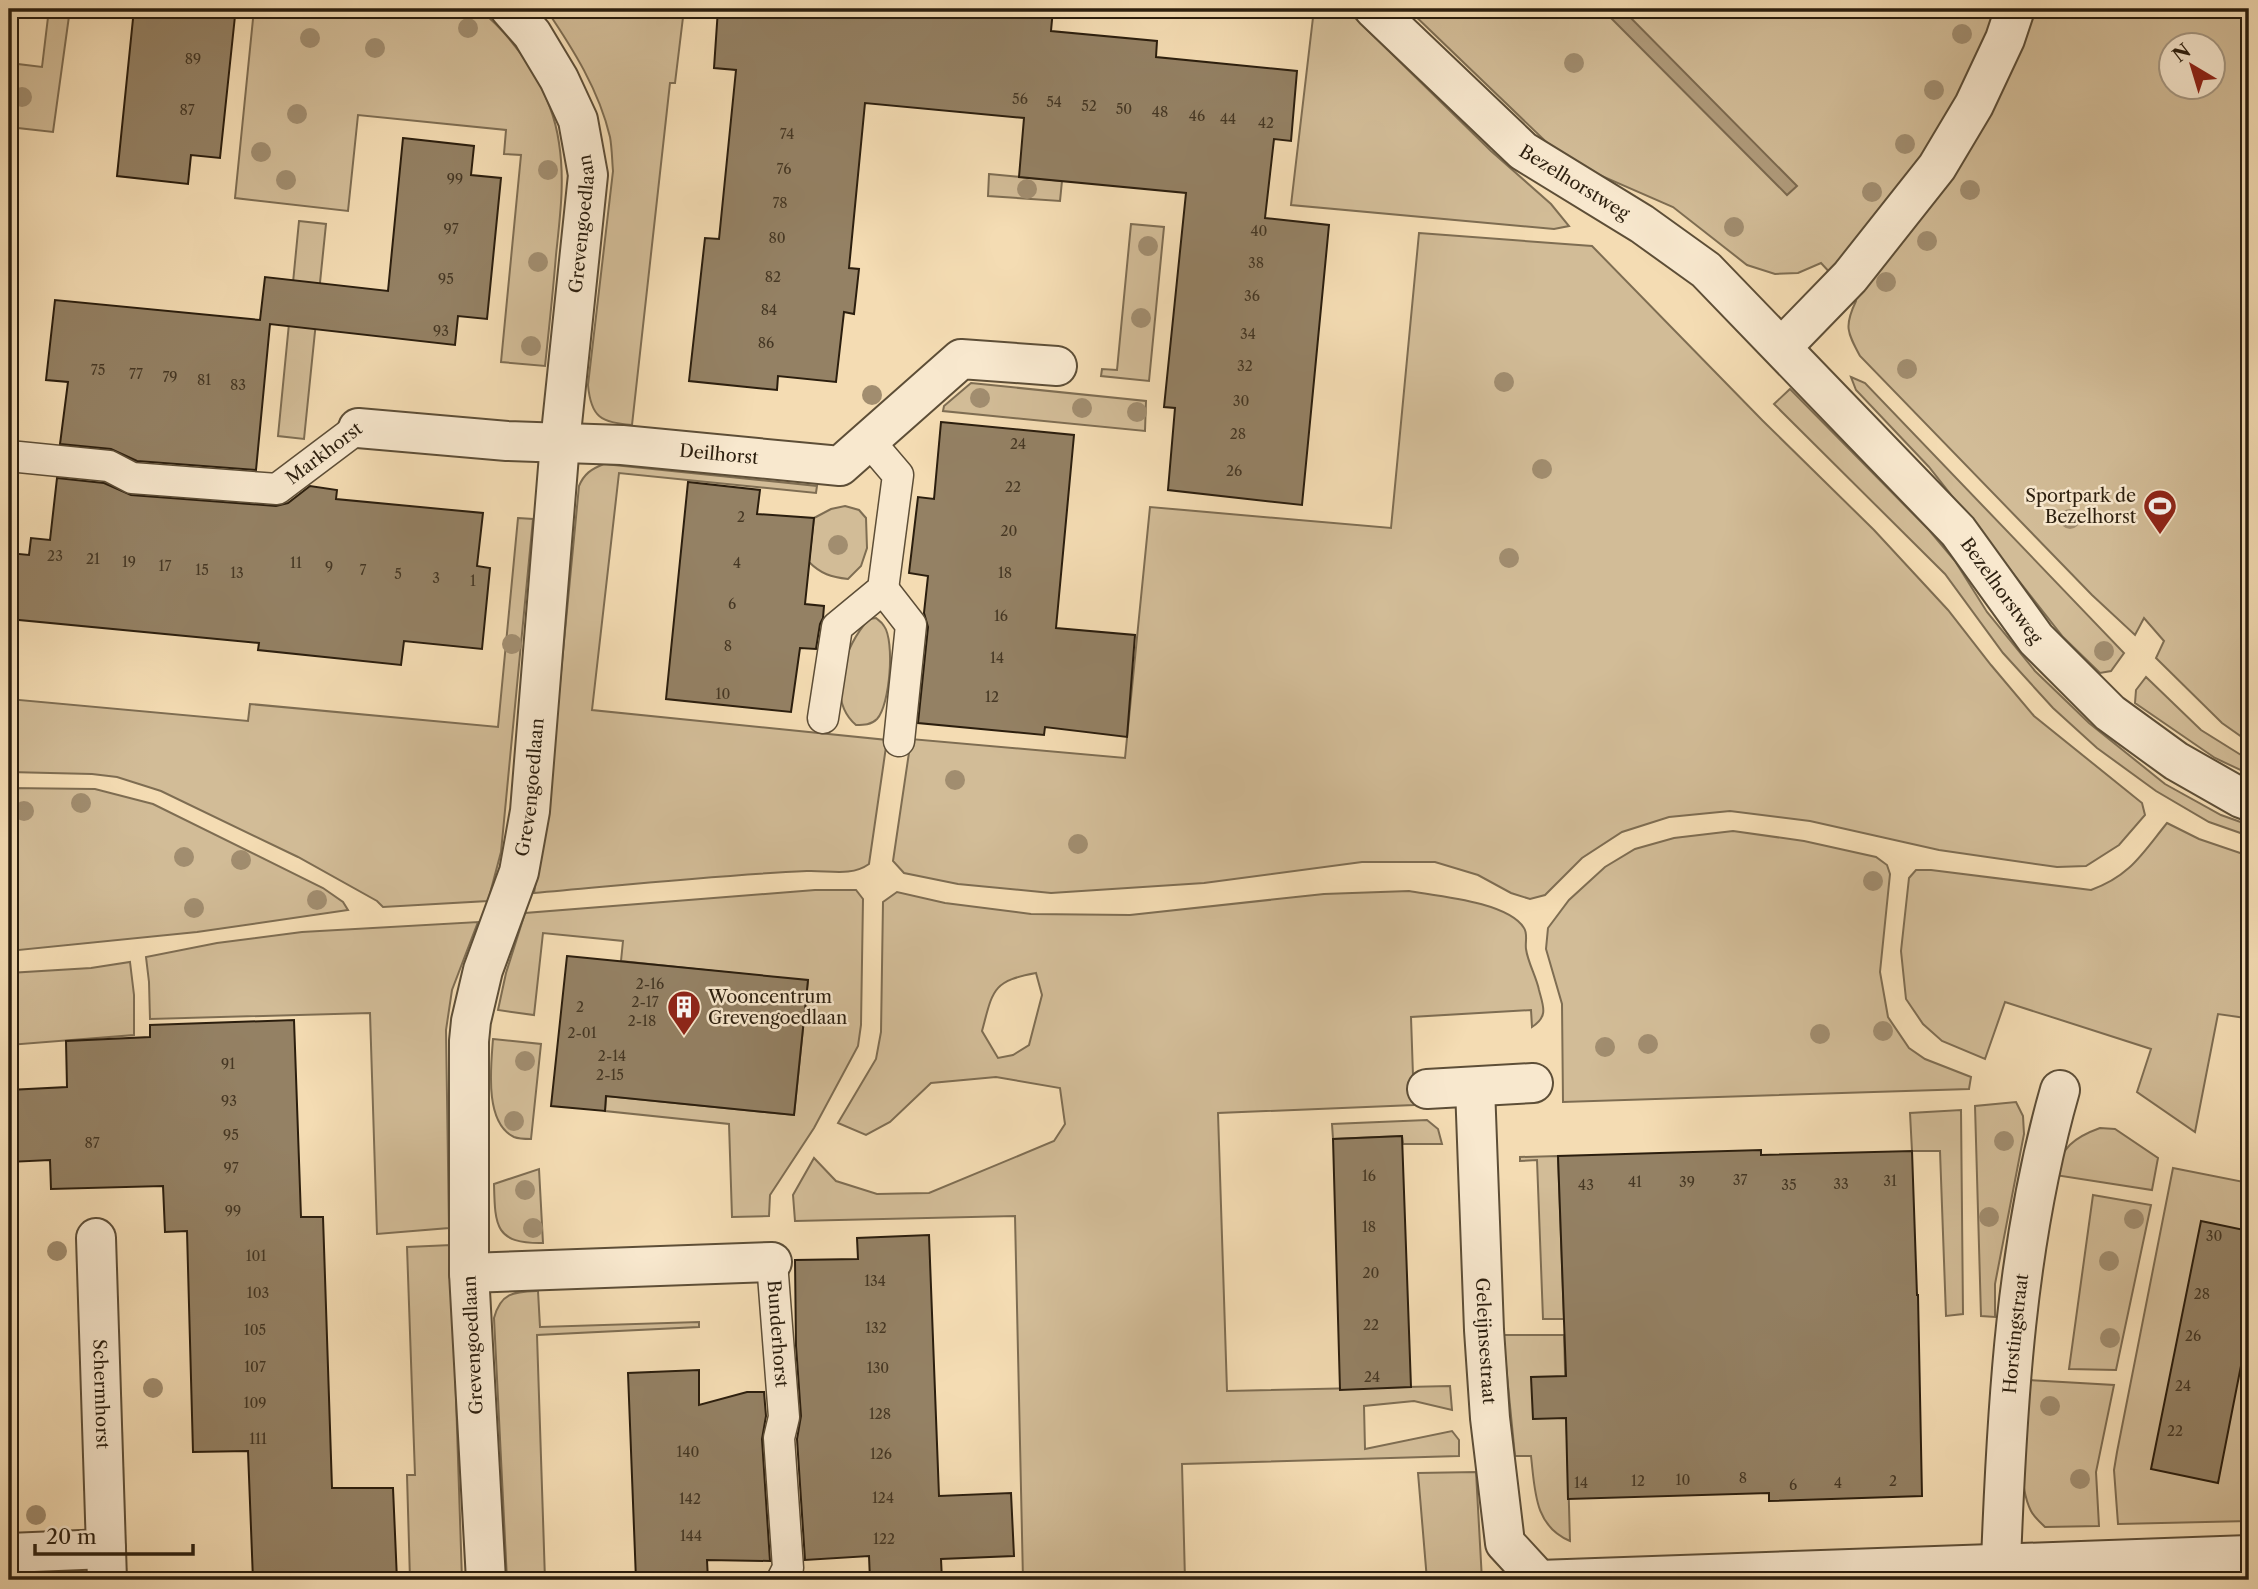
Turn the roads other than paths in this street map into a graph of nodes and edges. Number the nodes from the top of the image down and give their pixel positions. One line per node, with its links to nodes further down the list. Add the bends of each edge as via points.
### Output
1 (510, 9): 8 (street, Grevengoedlaan, via 532,34 559,79 578,120 588,174)
2 (1374, 9): 4 (street, Bezelhorstweg, via 1523,151 1706,270)
3 (2015, 9): 4 (street, via 1974,105 1937,167 1850,277)
4 (1782, 347): 13 (street, Bezelhorstweg, via 1958,531 2036,639 2110,713 2176,761)
5 (1057, 366): 7 (street, Deilhorst, via 961,359)
6 (358, 428): 8 (street, Markhorst); 9 (lane, Markhorst, via 277,489 132,478 108,466)
7 (869, 441): 8 (street, Deilhorst, via 840,466); 10 (lane, via 898,475)
8 (560, 443): 20 (street, Grevengoedlaan, via 530,811 519,872 483,970 470,1031)
9 (9, 456)
10 (883, 589): 11 (lane, via 837,627); 12 (lane, via 911,625)
11 (823, 718)
12 (899, 741)
13 (2249, 801)
14 (1533, 1083): 15 (street)
15 (1475, 1087): 16 (street); 27 (street, Geleijnsestraat, via 1485,1343 1505,1543)
16 (1427, 1088)
17 (2060, 1090): 24 (street, Horstingstraat, via 2045,1143 2018,1293 2006,1440)
18 (96, 1238): 23 (street, Schermhorst)
19 (772, 1262): 20 (street, Bunderhorst); 26 (lane, Bunderhorst, via 784,1417 779,1438 788,1568)
20 (469, 1273): 25 (street, Grevengoedlaan)
21 (9, 1553): 23 (street, Schermhorst)
22 (2249, 1555): 24 (street, Geleijnsestraat)
23 (106, 1565)
24 (2002, 1571): 27 (street, Geleijnsestraat)
25 (486, 1580)
26 (782, 1580)
27 (1539, 1580)

